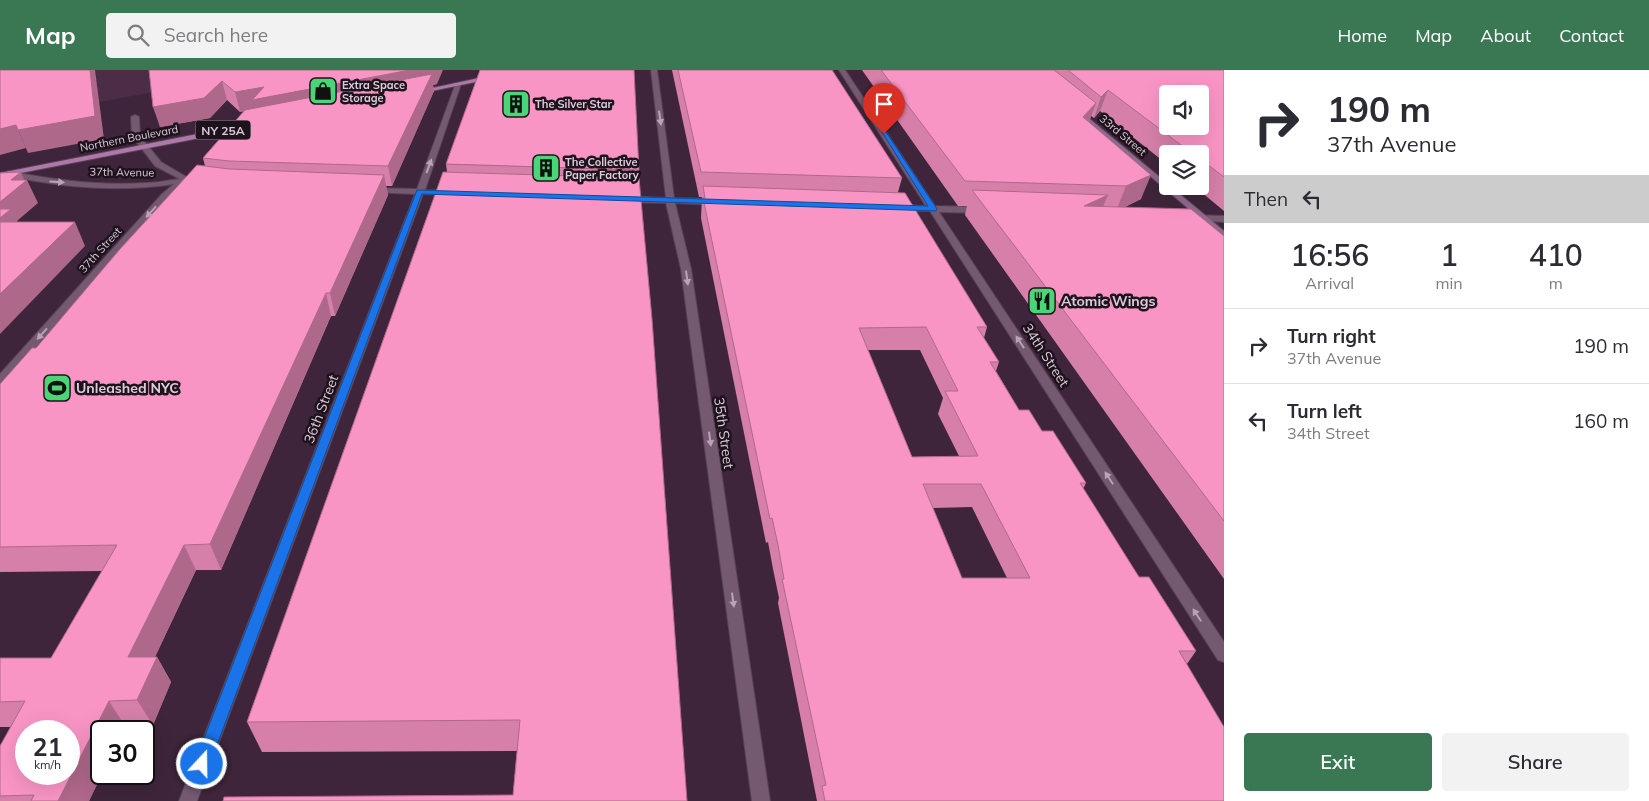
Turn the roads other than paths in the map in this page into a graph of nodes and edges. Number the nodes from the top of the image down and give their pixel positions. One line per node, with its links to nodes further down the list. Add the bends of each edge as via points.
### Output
1 (654, 70): 18 (street, 35th Street, one-way to 18)
2 (842, 70): 21 (street, 34th Street)
3 (500, 75): 4 (main road)
4 (458, 84): 5 (main road); 15 (street, 36th Street, one-way to 4)
5 (406, 94)
6 (1070, 104): 24 (main road, 33rd Street)
7 (135, 117): 9 (street, via 136,136)
8 (255, 124): 9 (main road, Northern Boulevard / NY 25A)
9 (144, 146): 10 (main road, Northern Boulevard / NY 25A); 12 (street, via 162,167)
10 (10, 173): 11 (main road, Northern Boulevard / NY 25A); 12 (street, 37th Avenue, one-way to 12, via 46,181 138,186)
11 (0, 175)
12 (186, 179): 13 (street, 37th Avenue); 27 (street, 37th Street, one-way to 27, via 166,196)
13 (209, 183)
14 (360, 190): 15 (street)
15 (419, 192): 16 (street); 29 (street, 36th Street)
16 (464, 193)
17 (611, 198): 18 (street)
18 (671, 200): 19 (street); 30 (street, 35th Street, one-way to 30, via 686,269)
19 (724, 202)
20 (888, 207): 21 (street)
21 (933, 209): 22 (street); 28 (street, 34th Street, one-way to 21)
22 (994, 211)
23 (1183, 217): 24 (street)
24 (1203, 218): 25 (street); 26 (main road, 33rd Street)
25 (1224, 219)
26 (1224, 236)
27 (0, 381)
28 (1224, 655)
29 (188, 801)
30 (761, 801)

